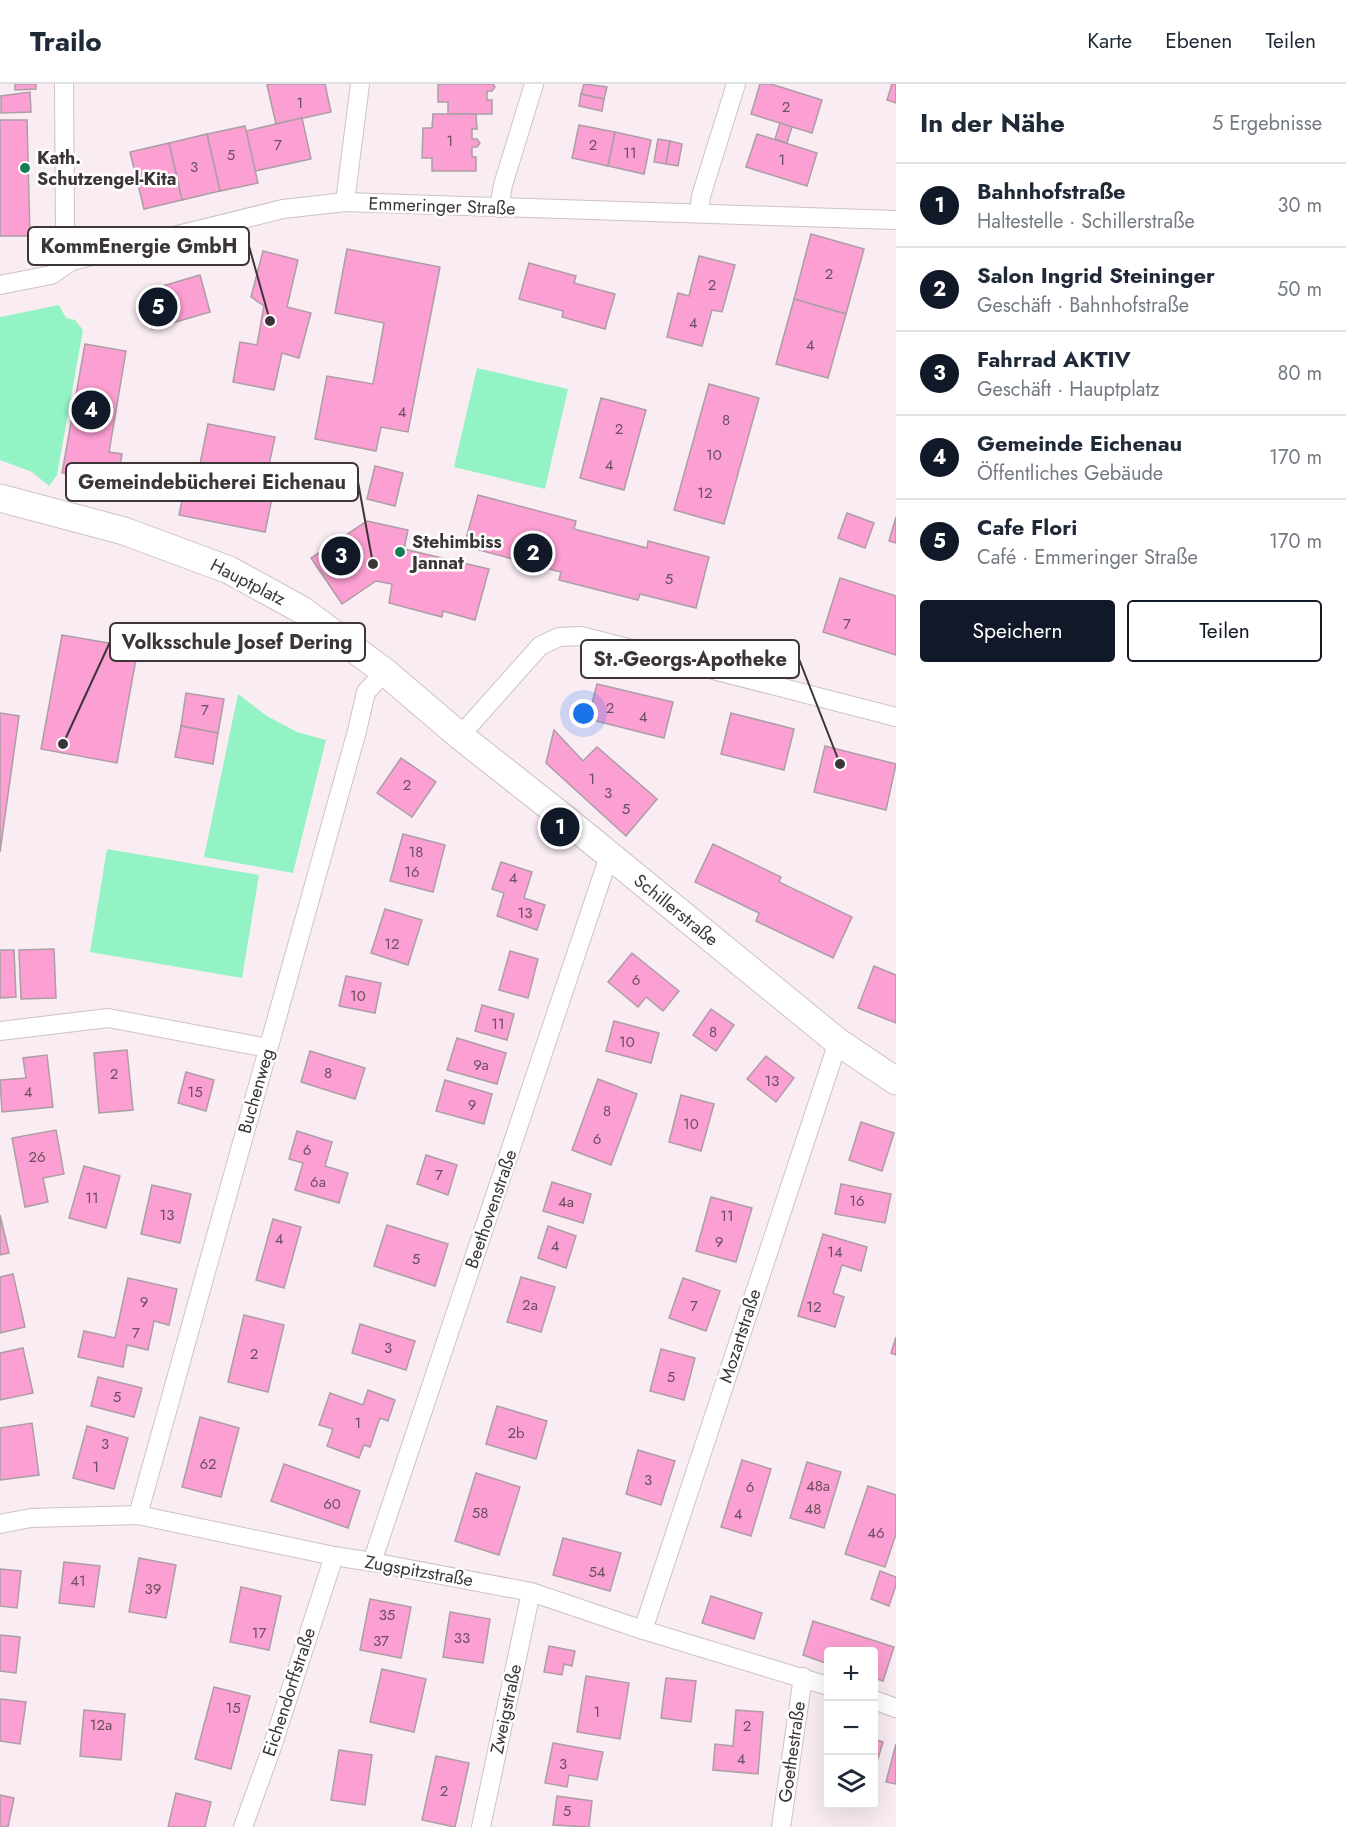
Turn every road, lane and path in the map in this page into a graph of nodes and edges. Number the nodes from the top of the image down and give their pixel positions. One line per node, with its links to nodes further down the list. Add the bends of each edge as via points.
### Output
1 (64, 84): 9 (street, via 65,228)
2 (360, 84): 5 (street)
3 (534, 84): 6 (street)
4 (736, 84): 7 (street)
5 (345, 202): 6 (street, Emmeringer Straße); 9 (street, Emmeringer Straße, via 283,209)
6 (499, 208): 7 (street, Emmeringer Straße)
7 (699, 213): 8 (street, Emmeringer Straße)
8 (896, 220)
9 (72, 261): 10 (street, Emmeringer Straße, via 51,275)
10 (0, 285)
11 (0, 498): 12 (main road, Hauptplatz, via 124,531 229,570 302,610)
12 (385, 672): 14 (main road, Hauptplatz); 18 (street, Buchenweg, via 366,692)
13 (896, 717): 14 (street, via 581,636 559,637 540,646)
14 (460, 736): 15 (main road, Schillerstraße)
15 (609, 856): 17 (main road, Schillerstraße); 23 (street, Beethovenstraße)
16 (0, 1031): 18 (street, via 108,1018)
17 (838, 1042): 19 (main road, Schillerstraße); 25 (street, Mozartstraße)
18 (268, 1048): 20 (street, Buchenweg)
19 (896, 1081)
20 (138, 1515): 21 (street, Zugspitzstraße, via 31,1518); 22 (street, Zugspitzstraße)
21 (0, 1524)
22 (334, 1556): 23 (street, Zugspitzstraße); 30 (street, Eichendorffstraße)
23 (372, 1562): 24 (street, Zugspitzstraße)
24 (531, 1592): 25 (street, Zugspitzstraße); 31 (street, Zweigstraße)
25 (643, 1630): 26 (street, Zugspitzstraße)
26 (803, 1677): 27 (street, Zugspitzstraße); 32 (street, Goethestraße)
27 (824, 1685)
28 (876, 1701): 29 (street)
29 (896, 1708)
30 (243, 1827)
31 (482, 1827)
32 (781, 1827)

